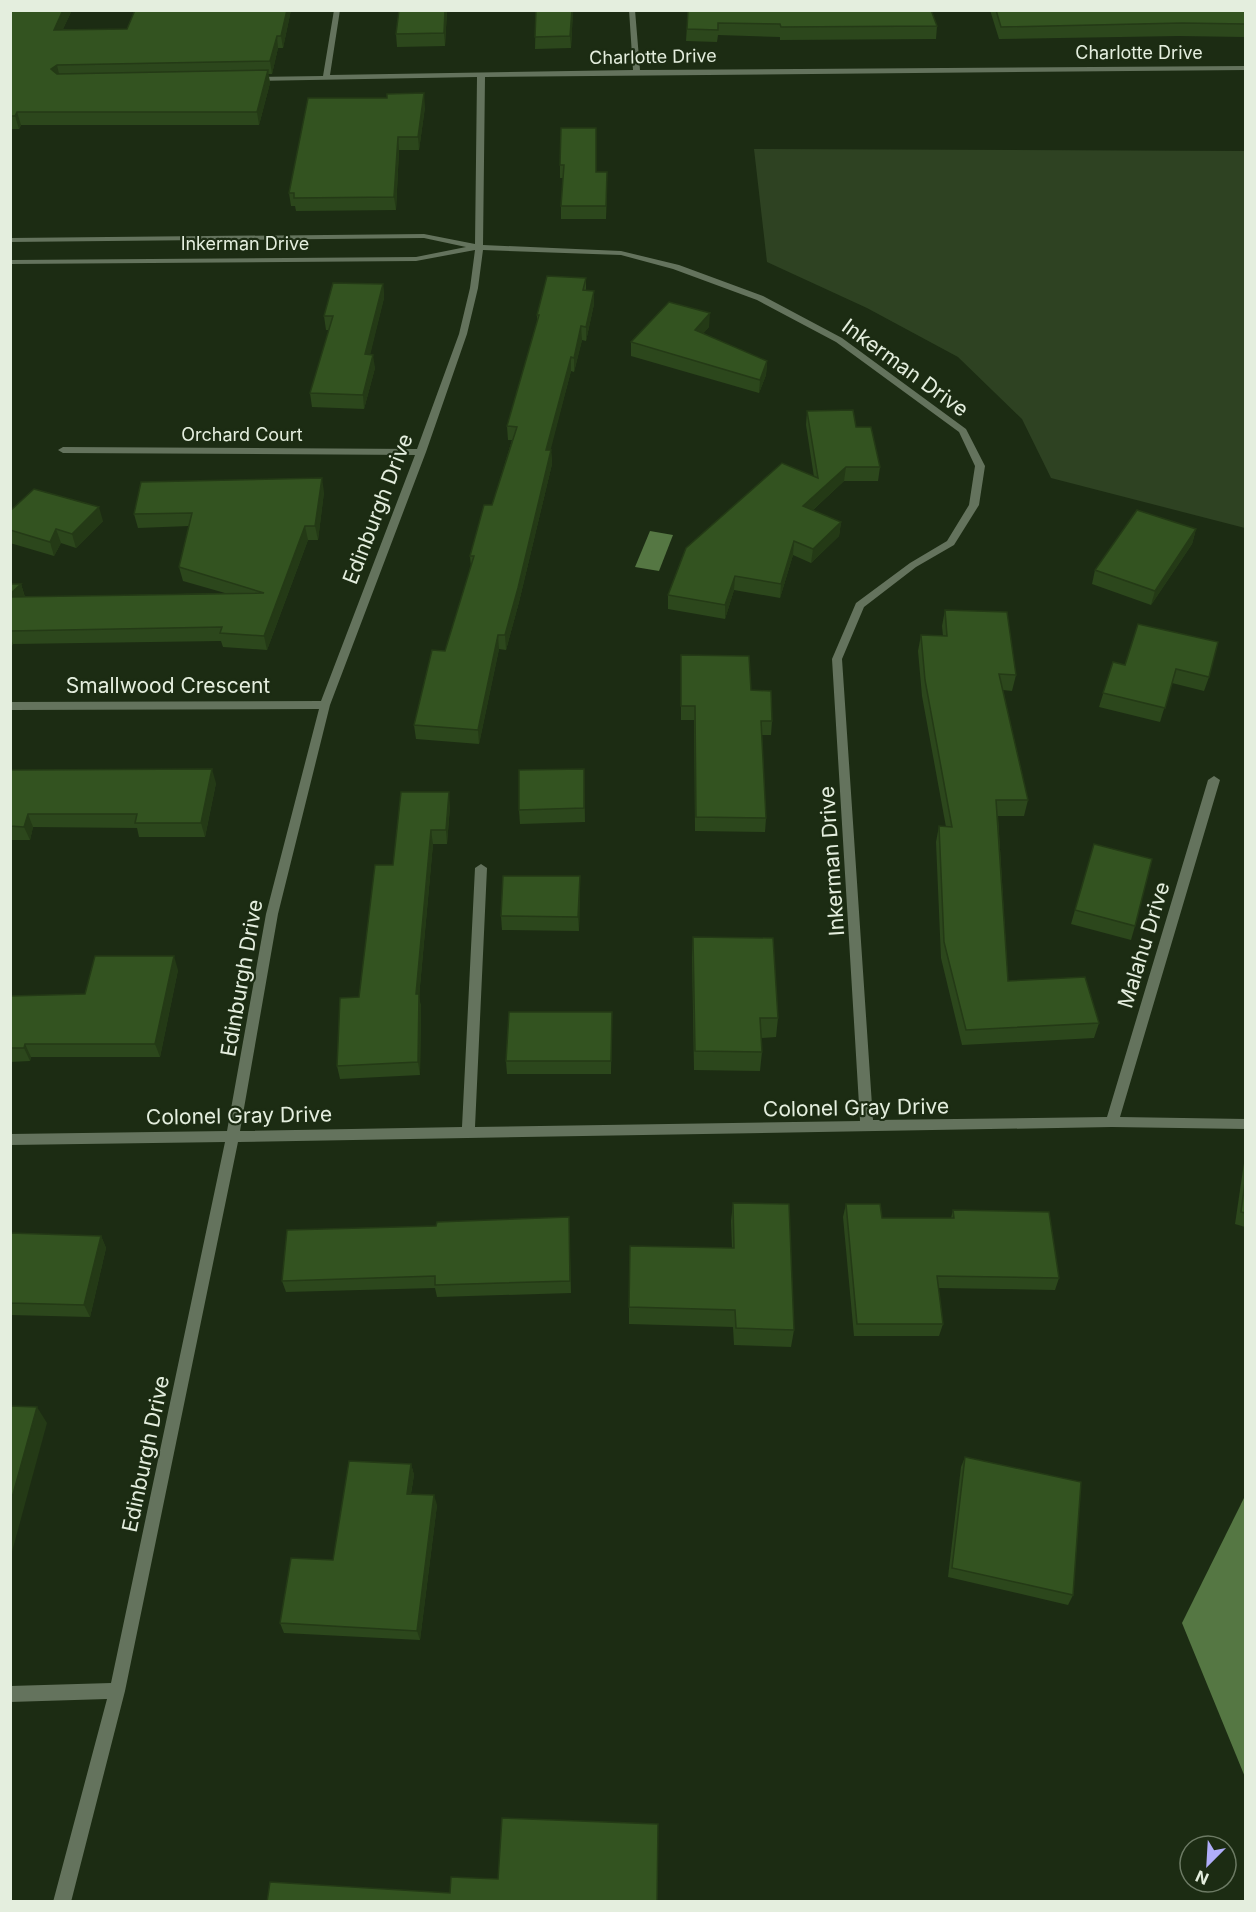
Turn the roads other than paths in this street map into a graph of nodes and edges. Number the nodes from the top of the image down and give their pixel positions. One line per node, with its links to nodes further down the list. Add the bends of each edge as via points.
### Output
1 (337, 10): 6 (street)
2 (632, 10): 4 (street)
3 (1245, 68): 4 (street, Charlotte Drive)
4 (636, 72): 5 (street, Charlotte Drive)
5 (481, 74): 6 (street, Charlotte Drive); 9 (street, Edinburgh Drive)
6 (326, 77): 7 (street, Charlotte Drive)
7 (245, 79)
8 (10, 240): 9 (street, Inkerman Drive, via 424,236)
9 (479, 247): 10 (street, Inkerman Drive, via 416,259); 12 (street, Edinburgh Drive, via 463,334); 19 (street, Inkerman Drive, via 621,253 676,267 760,298 839,340 963,430 980,466 974,505 951,543 860,605 837,659)
10 (10, 262)
11 (63, 450): 12 (street, Orchard Court)
12 (421, 452): 13 (street, Edinburgh Drive)
13 (325, 705): 14 (street, Smallwood Crescent); 21 (street, Edinburgh Drive, via 272,914)
14 (10, 706)
15 (1214, 780): 17 (street, Malahu Drive)
16 (481, 868): 20 (street)
17 (1112, 1122): 18 (street, Colonel Gray Drive); 19 (street, Colonel Gray Drive)
18 (1245, 1124)
19 (867, 1127): 20 (street, Colonel Gray Drive)
20 (468, 1132): 21 (street, Colonel Gray Drive)
21 (233, 1135): 22 (street, Colonel Gray Drive); 23 (street, Edinburgh Drive)
22 (10, 1140)
23 (117, 1691): 24 (street); 25 (street, Edinburgh Drive)
24 (10, 1694)
25 (62, 1902)

